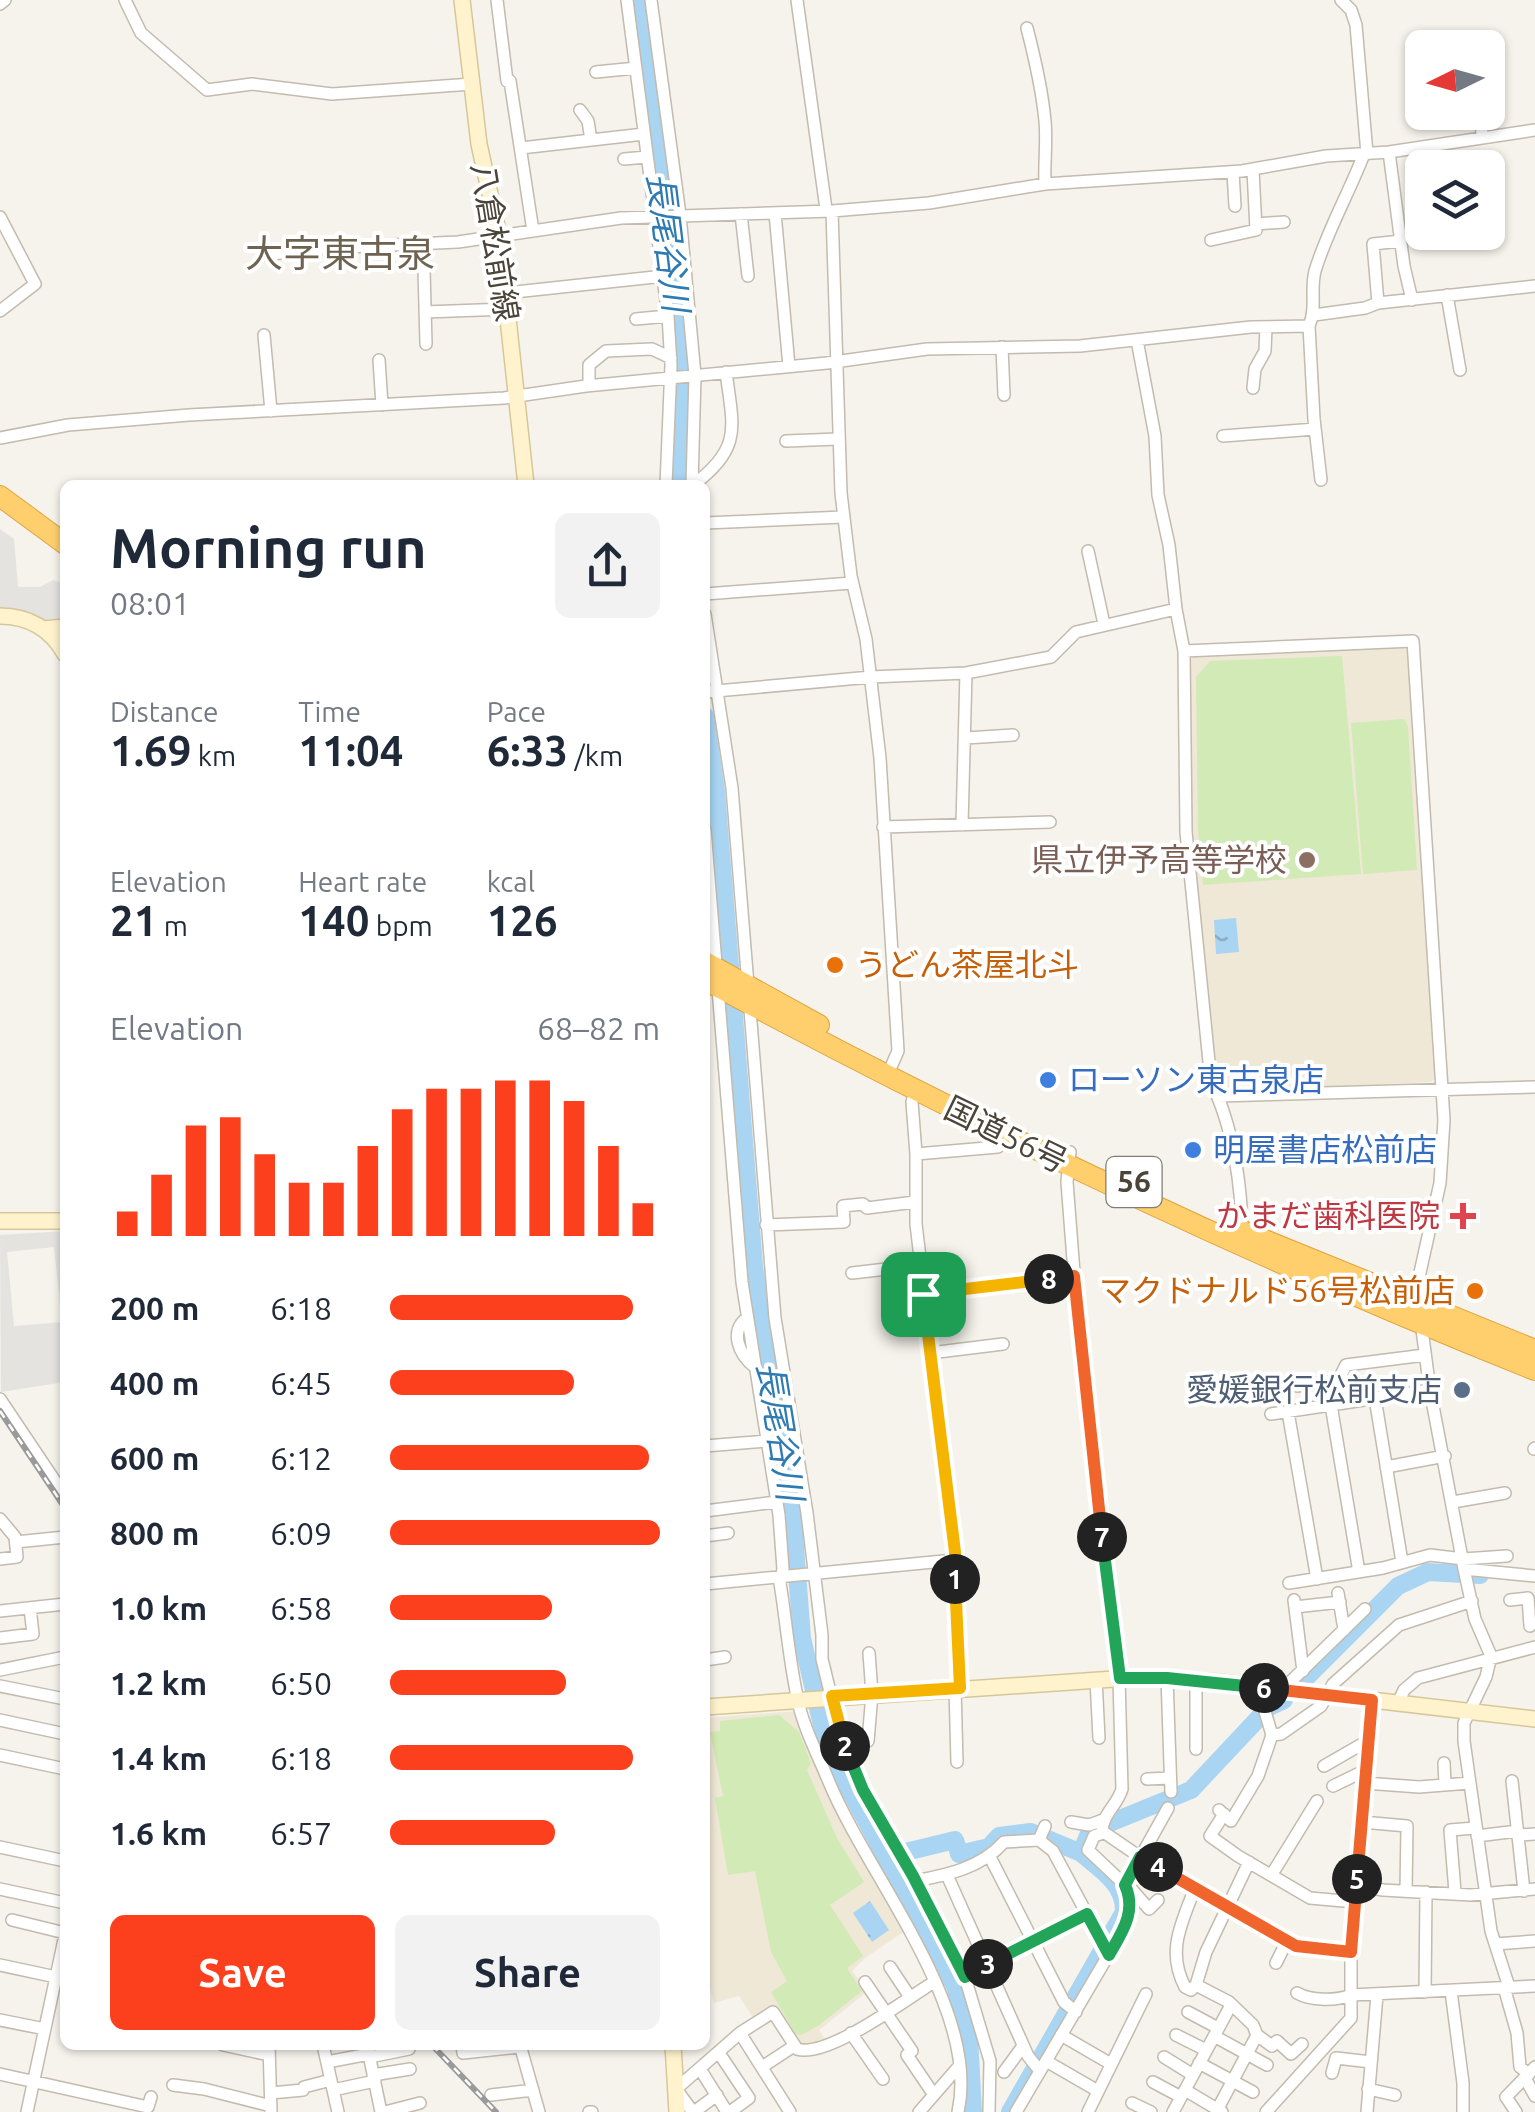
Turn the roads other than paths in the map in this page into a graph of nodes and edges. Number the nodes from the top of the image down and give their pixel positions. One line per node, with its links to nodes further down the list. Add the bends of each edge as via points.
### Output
1 (126, 0): 11 (street, via 141,33 207,90 252,84 332,94)
2 (462, 0): 11 (street, 八倉松前線)
3 (497, 0): 18 (street)
4 (627, 0): 9 (street)
5 (650, 0): 30 (street)
6 (796, 0): 27 (street)
7 (1348, 1): 20 (street, via 1356,25)
8 (1027, 28): 25 (street, via 1046,125)
9 (636, 68): 10 (street); 15 (street)
10 (596, 72)
11 (472, 84): 36 (street, 八倉松前線)
12 (580, 110): 17 (street)
13 (1482, 130): 16 (street)
14 (1535, 130): 16 (street)
15 (644, 134): 17 (street); 21 (street)
16 (1482, 136): 19 (street)
17 (591, 140): 18 (street)
18 (520, 148): 35 (street)
19 (1389, 152): 20 (street); 38 (street)
20 (1366, 154): 23 (street); 52 (street, via 1322,250)
21 (647, 157): 22 (street); 31 (street)
22 (624, 159)
23 (1254, 170): 24 (street); 34 (street)
24 (1233, 172): 25 (street); 26 (street)
25 (1046, 184): 27 (street)
26 (1235, 206)
27 (829, 210): 28 (street); 60 (street)
28 (775, 212): 29 (street); 61 (street)
29 (741, 214): 30 (street); 42 (street)
30 (679, 215): 31 (street); 64 (street)
31 (656, 216): 35 (street); 41 (street)
32 (0, 217): 48 (street, via 35,284)
33 (1284, 222): 34 (street)
34 (1256, 224): 37 (street, via 1256,230)
35 (532, 230): 36 (street)
36 (499, 235): 39 (street); 46 (street, 八倉松前線)
37 (1212, 240)
38 (1401, 241): 45 (street); 47 (street, via 1373,244)
39 (262, 256)
40 (424, 270): 49 (street)
41 (664, 276): 46 (street); 50 (street)
42 (748, 276)
43 (1535, 286): 44 (street)
44 (1447, 295): 45 (street); 62 (street)
45 (1412, 300): 47 (street)
46 (506, 301): 49 (street); 68 (street, 八倉松前線)
47 (1378, 303): 52 (street)
48 (0, 311)
49 (425, 312): 56 (street)
50 (668, 316): 51 (street); 58 (street)
51 (636, 319)
52 (1312, 321): 53 (street); 72 (street)
53 (1266, 326): 55 (street); 67 (street)
54 (264, 335): 71 (street)
55 (1137, 340): 57 (street); 91 (street)
56 (426, 344)
57 (1002, 347): 60 (street); 69 (street)
58 (671, 358): 65 (street); 66 (street, via 652,348 606,352 589,365)
59 (379, 360): 70 (street)
60 (836, 361): 61 (street); 75 (street)
61 (789, 366): 63 (street)
62 (1460, 370)
63 (726, 372): 64 (street); 80 (street, via 730,446)
64 (693, 375): 65 (street); 79 (street)
65 (670, 378): 66 (street); 78 (street)
66 (588, 385): 68 (street)
67 (1253, 388)
68 (516, 395): 70 (street); 77 (street, 八倉松前線)
69 (1004, 395)
70 (382, 404): 71 (street)
71 (271, 411): 74 (street, via 68,425)
72 (1315, 428): 73 (street); 81 (street)
73 (1223, 436)
74 (0, 438)
75 (838, 439): 76 (street); 84 (street)
76 (786, 441)
77 (525, 480)
78 (666, 480)
79 (692, 480)
80 (697, 480)
81 (1321, 480)
82 (0, 496): 86 (highway)
83 (0, 512): 88 (highway)
84 (843, 517): 85 (street); 89 (street)
85 (710, 523)
86 (60, 540)
87 (1088, 551): 93 (street)
88 (60, 555)
89 (852, 583): 90 (street); 99 (street)
90 (710, 594)
91 (1176, 608): 93 (street); 97 (street)
92 (0, 616): 95 (street)
93 (1104, 624): 98 (street, via 1076,632 1051,657)
94 (60, 627): 95 (street)
95 (44, 629): 96 (street)
96 (60, 648)
97 (1184, 651): 111 (street, via 1413,641); 113 (street, via 1186,832 1211,1082)
98 (966, 673): 99 (street); 102 (street)
99 (871, 677): 100 (street); 105 (street)
100 (712, 692): 108 (street, via 732,788)
101 (1013, 735): 102 (street)
102 (966, 738): 104 (street)
103 (1050, 822): 104 (street)
104 (962, 825): 105 (street)
105 (883, 827): 109 (street, via 898,1051)
106 (710, 921): 107 (street)
107 (713, 976): 108 (highway, 国道56号 / 56); 139 (street)
108 (748, 995): 109 (highway, 国道56号 / 56); 120 (street)
109 (890, 1070): 112 (highway, 国道56号 / 56); 116 (highway, 国道56号 / 56)
110 (1535, 1087): 111 (street)
111 (1442, 1088): 113 (street); 126 (street, via 1440,1183 1417,1286)
112 (915, 1090): 114 (highway, 国道56号 / 56); 115 (street)
113 (1218, 1096): 121 (street, via 1237,1170)
114 (1004, 1136): 115 (street, via 998,1146); 116 (highway, 国道56号 / 56)
115 (916, 1154): 117 (street)
116 (1069, 1159): 121 (highway, 国道56号 / 56); 124 (street)
117 (915, 1202): 120 (street, via 842,1206 844,1222); 122 (street)
118 (60, 1220): 119 (street)
119 (4, 1223)
120 (766, 1225): 159 (street)
121 (1242, 1238): 126 (highway, 国道56号 / 56)
122 (921, 1265): 123 (street); 125 (street)
123 (852, 1273)
124 (1074, 1276): 125 (street); 182 (street)
125 (923, 1294): 129 (street)
126 (1420, 1315): 128 (highway, 国道56号 / 56); 130 (street); 131 (highway, 国道56号 / 56)
127 (1002, 1344): 129 (street)
128 (1535, 1350)
129 (930, 1353): 155 (street)
130 (1425, 1355): 132 (street, via 1346,1365 1338,1381); 133 (street)
131 (1535, 1370)
132 (1297, 1386)
133 (1430, 1390): 134 (street); 141 (street)
134 (1375, 1398): 136 (street); 142 (street)
135 (0, 1399): 143 (street)
136 (1331, 1405): 137 (street); 158 (street)
137 (1288, 1412): 138 (street); 162 (street)
138 (1271, 1414)
139 (767, 1441): 140 (street); 145 (street)
140 (710, 1446)
141 (1444, 1456): 142 (street); 146 (street)
142 (1386, 1467): 156 (street)
143 (60, 1486)
144 (1505, 1493): 146 (street)
145 (776, 1502): 147 (street); 160 (street)
146 (1453, 1502): 157 (street)
147 (710, 1510)
148 (0, 1519): 152 (street)
149 (728, 1533): 150 (street)
150 (710, 1535)
151 (60, 1538): 152 (street)
152 (16, 1542): 154 (street, via 17,1557)
153 (1507, 1556): 157 (street)
154 (0, 1559)
155 (954, 1560): 159 (street); 187 (street)
156 (1402, 1562): 157 (street, via 1430,1555); 158 (street)
157 (1464, 1564): 161 (street); 166 (street)
158 (1359, 1572): 162 (street)
159 (810, 1574): 160 (street); 191 (street)
160 (782, 1576): 163 (street); 193 (street)
161 (1535, 1576)
162 (1318, 1579): 164 (street)
163 (710, 1583)
164 (1289, 1584)
165 (1510, 1600): 171 (street, via 1528,1598)
166 (1472, 1601): 176 (street); 190 (street, via 1399,1626)
167 (60, 1605): 168 (street)
168 (30, 1608): 170 (street); 173 (street, via 33,1634)
169 (1365, 1609): 172 (street)
170 (0, 1611)
171 (1532, 1619)
172 (1344, 1630): 181 (street); 181 (street, via 1339,1597 1294,1603)
173 (0, 1638)
174 (1535, 1646): 176 (street)
175 (869, 1653): 189 (street)
176 (1491, 1656): 195 (street, via 1418,1678); 198 (street)
177 (726, 1657): 179 (street)
178 (60, 1658): 180 (street)
179 (710, 1659)
180 (0, 1670)
181 (1303, 1671): 188 (street)
182 (1120, 1678): 183 (street); 184 (street); 223 (street, via 1122,1789)
183 (1167, 1678): 185 (street); 213 (street, via 1170,1785)
184 (1096, 1679): 187 (street); 203 (street)
185 (1196, 1680): 188 (street); 206 (street)
186 (0, 1686): 192 (street)
187 (957, 1688): 189 (street); 208 (street)
188 (1282, 1690): 190 (street)
189 (872, 1694): 191 (street); 204 (street)
190 (1327, 1695): 194 (street); 202 (street, via 1321,1706)
191 (831, 1697): 193 (street); 235 (street, via 863,1790)
192 (60, 1698)
193 (798, 1699): 196 (street); 265 (street, via 843,1813)
194 (1372, 1700): 195 (street); 205 (street)
195 (1398, 1703): 198 (street)
196 (710, 1707)
197 (1264, 1710): 202 (street)
198 (1470, 1712): 199 (street); 215 (street, via 1464,1730)
199 (1535, 1719)
200 (0, 1720): 201 (street)
201 (60, 1733)
202 (1272, 1735): 231 (street, via 1243,1803 1231,1820 1221,1812 1210,1836)
203 (1099, 1738)
204 (868, 1740)
205 (1368, 1740): 210 (street); 212 (street)
206 (1196, 1749)
207 (0, 1755): 211 (street)
208 (957, 1762)
209 (1444, 1763): 217 (street)
210 (1324, 1766)
211 (60, 1767)
212 (1366, 1770): 216 (street); 218 (street)
213 (1147, 1779)
214 (1512, 1781): 225 (street)
215 (1470, 1783): 217 (street); 224 (street)
216 (1365, 1784): 217 (street); 222 (street)
217 (1445, 1784)
218 (1333, 1786)
219 (1317, 1801): 232 (street)
220 (1168, 1808): 229 (street)
221 (1072, 1822): 223 (street)
222 (1362, 1822): 234 (street); 240 (street, via 1408,1826)
223 (1103, 1827): 229 (street); 236 (street, via 1088,1850)
224 (1476, 1832): 225 (street); 242 (street, via 1450,1830); 243 (street)
225 (1518, 1834): 226 (street); 239 (street)
226 (1535, 1834)
227 (0, 1847): 230 (street)
228 (990, 1857): 233 (street); 248 (street, via 1004,1842 1042,1834); 253 (street)
229 (1140, 1857): 236 (street); 237 (street)
230 (60, 1860)
231 (1249, 1862): 232 (street); 247 (street)
232 (1272, 1874): 246 (street, via 1316,1900)
233 (947, 1875): 235 (street); 259 (street)
234 (1357, 1878): 240 (street, via 1372,1888); 246 (street)
235 (915, 1882): 263 (street)
236 (1126, 1884): 244 (street, via 1148,1909); 256 (street, via 1129,1920)
237 (1195, 1888): 247 (street); 266 (street, via 1176,1936 1181,1980 1191,1990)
238 (0, 1889): 245 (street)
239 (1530, 1890): 243 (street)
240 (1406, 1891): 241 (street)
241 (1426, 1892): 242 (street); 270 (street)
242 (1455, 1892): 243 (street)
243 (1486, 1894): 254 (street)
244 (1158, 1900)
245 (60, 1902)
246 (1356, 1902): 255 (street)
247 (1228, 1906): 251 (street); 266 (street)
248 (1087, 1914): 253 (street); 256 (street)
249 (12, 1920): 250 (street)
250 (60, 1933)
251 (1287, 1941): 255 (street); 257 (street)
252 (1535, 1941): 254 (street)
253 (1034, 1942): 259 (street); 277 (street)
254 (1495, 1944): 268 (street)
255 (1351, 1952): 274 (street)
256 (1109, 1955): 277 (street)
257 (1276, 1963)
258 (60, 1964): 262 (street)
259 (987, 1964): 263 (street); 290 (street)
260 (0, 1965): 262 (street)
261 (890, 1967): 275 (street)
262 (56, 1977): 281 (street)
263 (965, 1977): 349 (street, via 990,2061)
264 (864, 1982): 278 (street)
265 (934, 1982): 275 (street); 304 (street)
266 (1196, 1985): 276 (street)
267 (1535, 1986): 268 (street)
268 (1507, 1987): 269 (street); 313 (street, via 1520,2067)
269 (1451, 1990): 270 (street); 355 (street)
270 (1424, 1992): 273 (street)
271 (1297, 1993): 274 (street)
272 (1146, 1994): 303 (street)
273 (1377, 1995): 274 (street); 302 (street)
274 (1351, 1996): 353 (street, via 1349,2024)
275 (910, 1997): 278 (street)
276 (1231, 2005): 283 (street); 286 (street)
277 (1072, 2009): 287 (street)
278 (885, 2012): 282 (street); 329 (street)
279 (1188, 2012): 283 (street)
280 (0, 2020): 281 (street)
281 (45, 2029): 318 (street)
282 (851, 2032): 289 (street, via 806,2052); 316 (street)
283 (1216, 2032): 296 (street); 299 (street)
284 (740, 2034): 289 (street, via 773,2012); 298 (street); 306 (street)
285 (1176, 2035): 296 (street)
286 (1257, 2035): 288 (street, via 1291,2054); 299 (street)
287 (1062, 2036): 303 (street); 307 (street)
288 (1302, 2044)
289 (794, 2046): 306 (street)
290 (1023, 2046): 307 (street); 311 (street)
291 (269, 2050): 336 (street)
292 (325, 2050): 301 (street)
293 (408, 2050): 297 (street)
294 (521, 2050): 324 (street)
295 (672, 2050): 323 (street)
296 (1206, 2050): 310 (street)
297 (369, 2052): 301 (street); 315 (street)
298 (719, 2052): 309 (street); 345 (street, via 750,2098)
299 (1248, 2053): 305 (street); 317 (street)
300 (1164, 2058): 310 (street)
301 (327, 2062): 321 (street)
302 (1372, 2062): 312 (street, via 1336,2058); 322 (street)
303 (1110, 2064): 325 (street)
304 (960, 2065): 329 (street); 348 (street)
305 (1268, 2065)
306 (762, 2067): 346 (street)
307 (1039, 2067): 325 (street); 337 (street)
308 (410, 2069): 315 (street)
309 (700, 2069): 323 (street); 331 (street)
310 (1196, 2069): 317 (street); 327 (street)
311 (1004, 2072)
312 (1332, 2073)
313 (1530, 2073): 332 (street); 356 (street, via 1506,2096)
314 (0, 2074): 318 (street)
315 (374, 2078): 321 (street); 341 (street)
316 (883, 2079)
317 (1233, 2081): 326 (street); 338 (street)
318 (34, 2082): 333 (street, via 148,2107); 339 (street)
319 (1153, 2082): 327 (street)
320 (172, 2085): 336 (street)
321 (332, 2085): 336 (street, via 304,2087); 340 (street)
322 (1368, 2088): 330 (street); 354 (street)
323 (676, 2089): 343 (street); 344 (street)
324 (532, 2090): 328 (street); 342 (street)
325 (1098, 2091): 350 (street)
326 (1253, 2092)
327 (1183, 2093): 338 (street); 352 (street)
328 (491, 2095)
329 (934, 2095): 347 (street)
330 (1396, 2095)
331 (717, 2096): 344 (street); 345 (street)
332 (1535, 2096)
333 (152, 2098)
334 (420, 2103): 341 (street)
335 (1132, 2103): 351 (street)
336 (271, 2104)
337 (1019, 2111)
338 (1219, 2111)
339 (27, 2112)
340 (338, 2112)
341 (383, 2112)
342 (539, 2112)
343 (677, 2112)
344 (693, 2112)
345 (729, 2112)
346 (790, 2112)
347 (919, 2112)
348 (958, 2112)
349 (989, 2112)
350 (1088, 2112)
351 (1150, 2112)
352 (1173, 2112)
353 (1266, 2112)
354 (1367, 2112)
355 (1463, 2112)
356 (1516, 2112)

